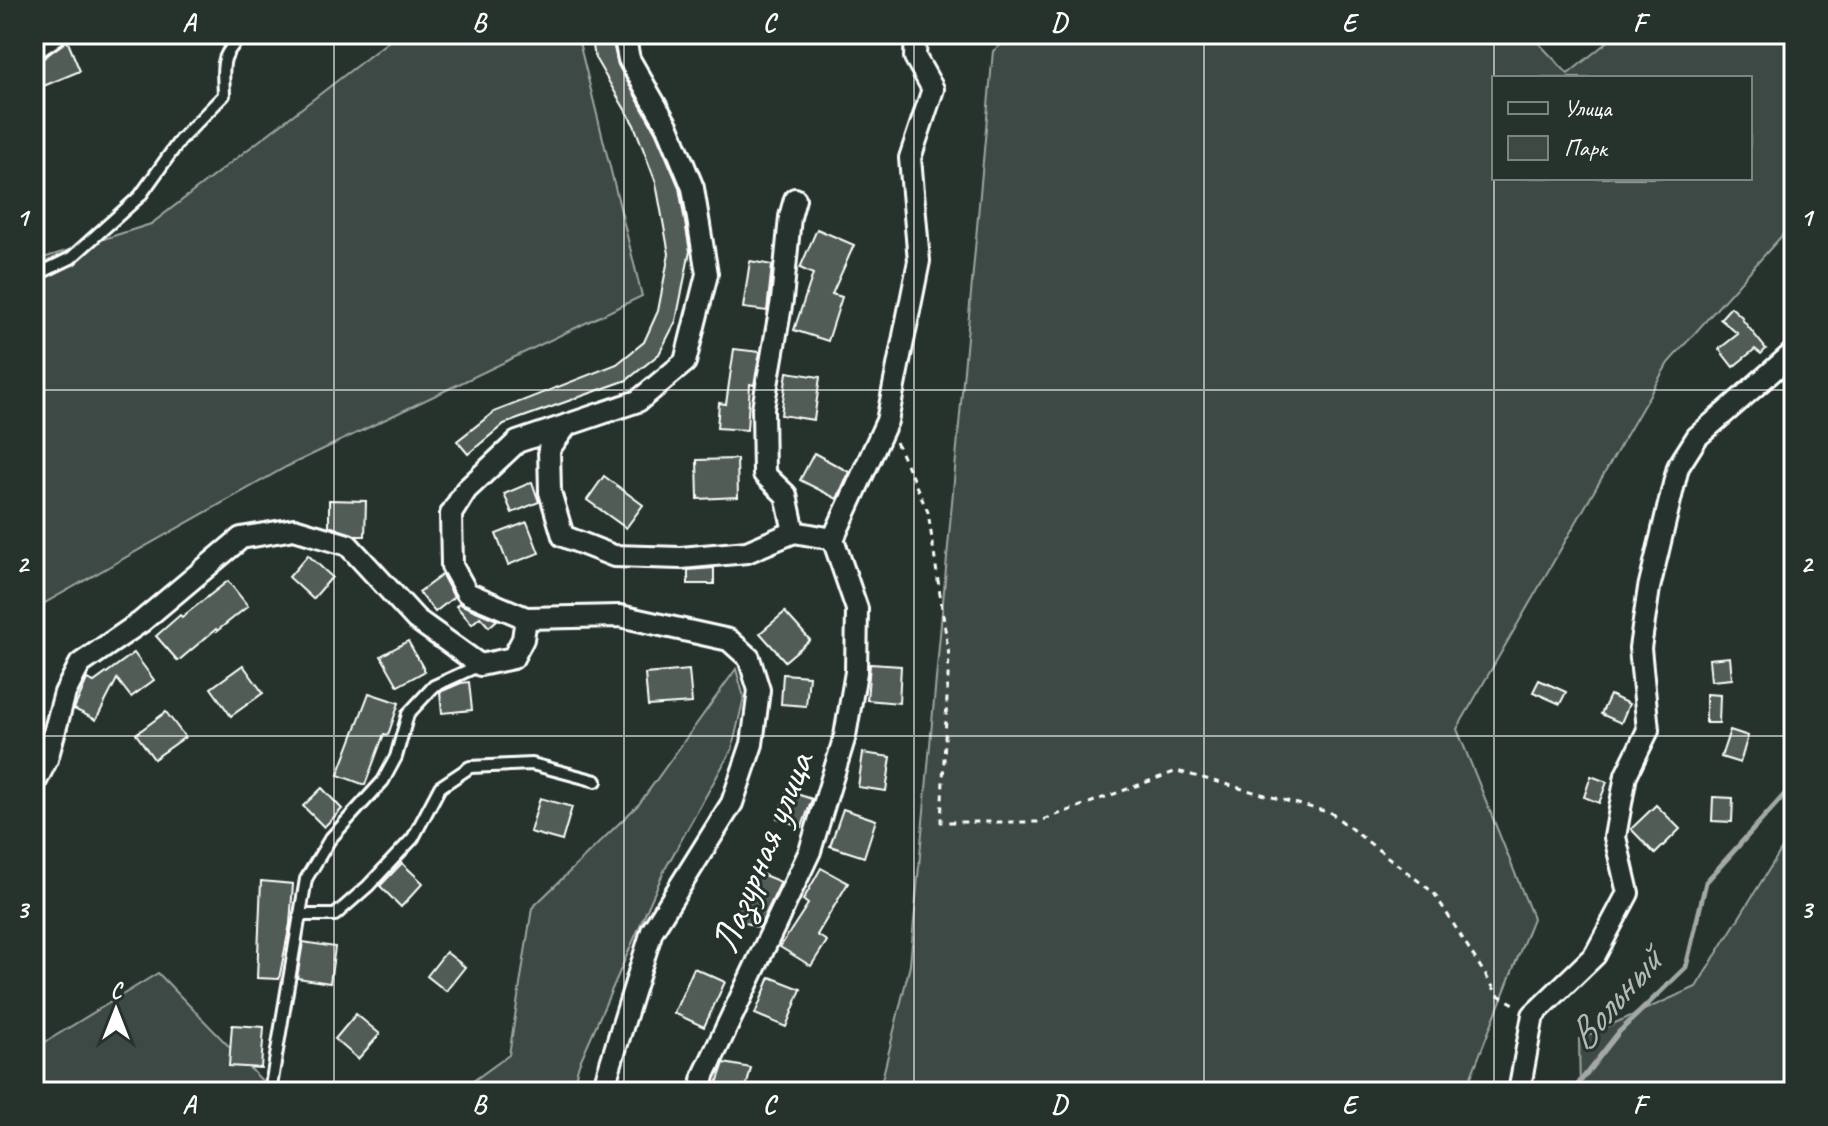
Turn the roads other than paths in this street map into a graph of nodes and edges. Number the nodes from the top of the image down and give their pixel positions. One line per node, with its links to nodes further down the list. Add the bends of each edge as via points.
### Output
1 (56, 34): 5 (street)
2 (245, 34): 7 (lane, via 227,49 224,95 180,140 140,196 71,258)
3 (624, 34): 9 (street, Лазурная улица, via 629,59 668,127 693,188 707,274 685,362 638,401)
4 (916, 34): 11 (street, via 915,57 933,89 910,158 919,261 887,421)
5 (34, 49)
6 (795, 199): 10 (street, via 763,408 764,474 786,495)
7 (34, 276)
8 (1794, 352): 20 (street, via 1697,437 1678,467 1640,648 1648,730 1626,775 1615,837 1628,893 1595,955 1533,1015)
9 (567, 425): 10 (street, via 549,449 550,492 563,536 614,556 681,558 747,552); 12 (street, Лазурная улица, via 517,442 466,490 451,514 452,566 467,593)
10 (794, 532): 11 (street)
11 (833, 539): 19 (street, Лазурная улица, via 857,609 856,672 845,736 810,851 704,1075)
12 (526, 618): 13 (street, via 513,658); 18 (street, Лазурная улица, via 620,616 729,640 749,658 759,690 752,744 732,803 652,931)
13 (480, 665): 15 (street, via 416,619 348,545 294,529 241,538 141,622 80,664); 16 (lane, via 434,686 408,714 383,781 330,839 306,879)
14 (596, 781): 16 (lane, via 532,764 470,767 440,787 413,838 335,915)
15 (34, 785)
16 (300, 915): 17 (lane)
17 (270, 1092)
18 (602, 1092)
19 (701, 1092)
20 (1519, 1092)

